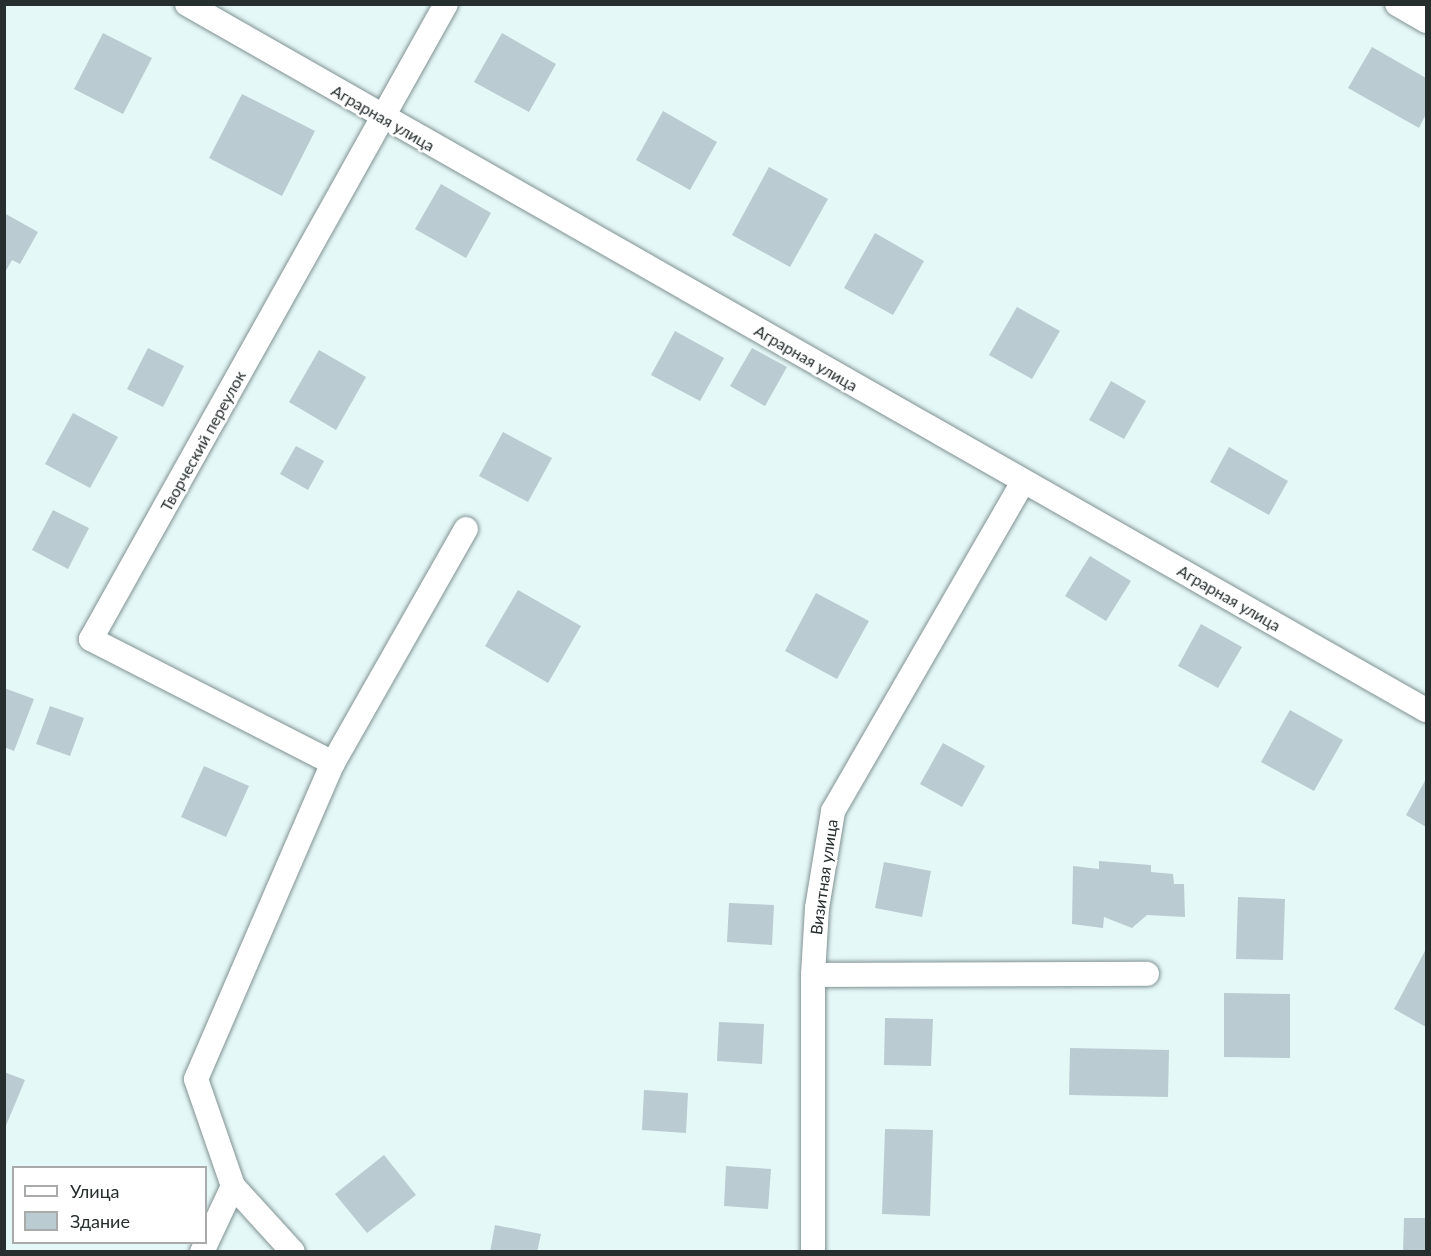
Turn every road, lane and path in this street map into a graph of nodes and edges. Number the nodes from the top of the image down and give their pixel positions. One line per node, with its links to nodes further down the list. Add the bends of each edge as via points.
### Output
1 (187, 4): 5 (street, Аграрная улица)
2 (446, 4): 5 (street, Творческий переулок)
3 (1397, 4): 4 (street)
4 (1426, 21)
5 (384, 119): 6 (street, Аграрная улица); 9 (street, Творческий переулок, via 91,639)
6 (1023, 482): 8 (street, Аграрная улица); 11 (street, Визитная улица, via 833,811 818,908)
7 (466, 529): 9 (street)
8 (1426, 710)
9 (333, 763): 12 (street, via 196,1079)
10 (1147, 974): 11 (street)
11 (813, 975): 15 (street, Визитная улица)
12 (233, 1186): 13 (street); 14 (street)
13 (207, 1241)
14 (292, 1251)
15 (813, 1251)

